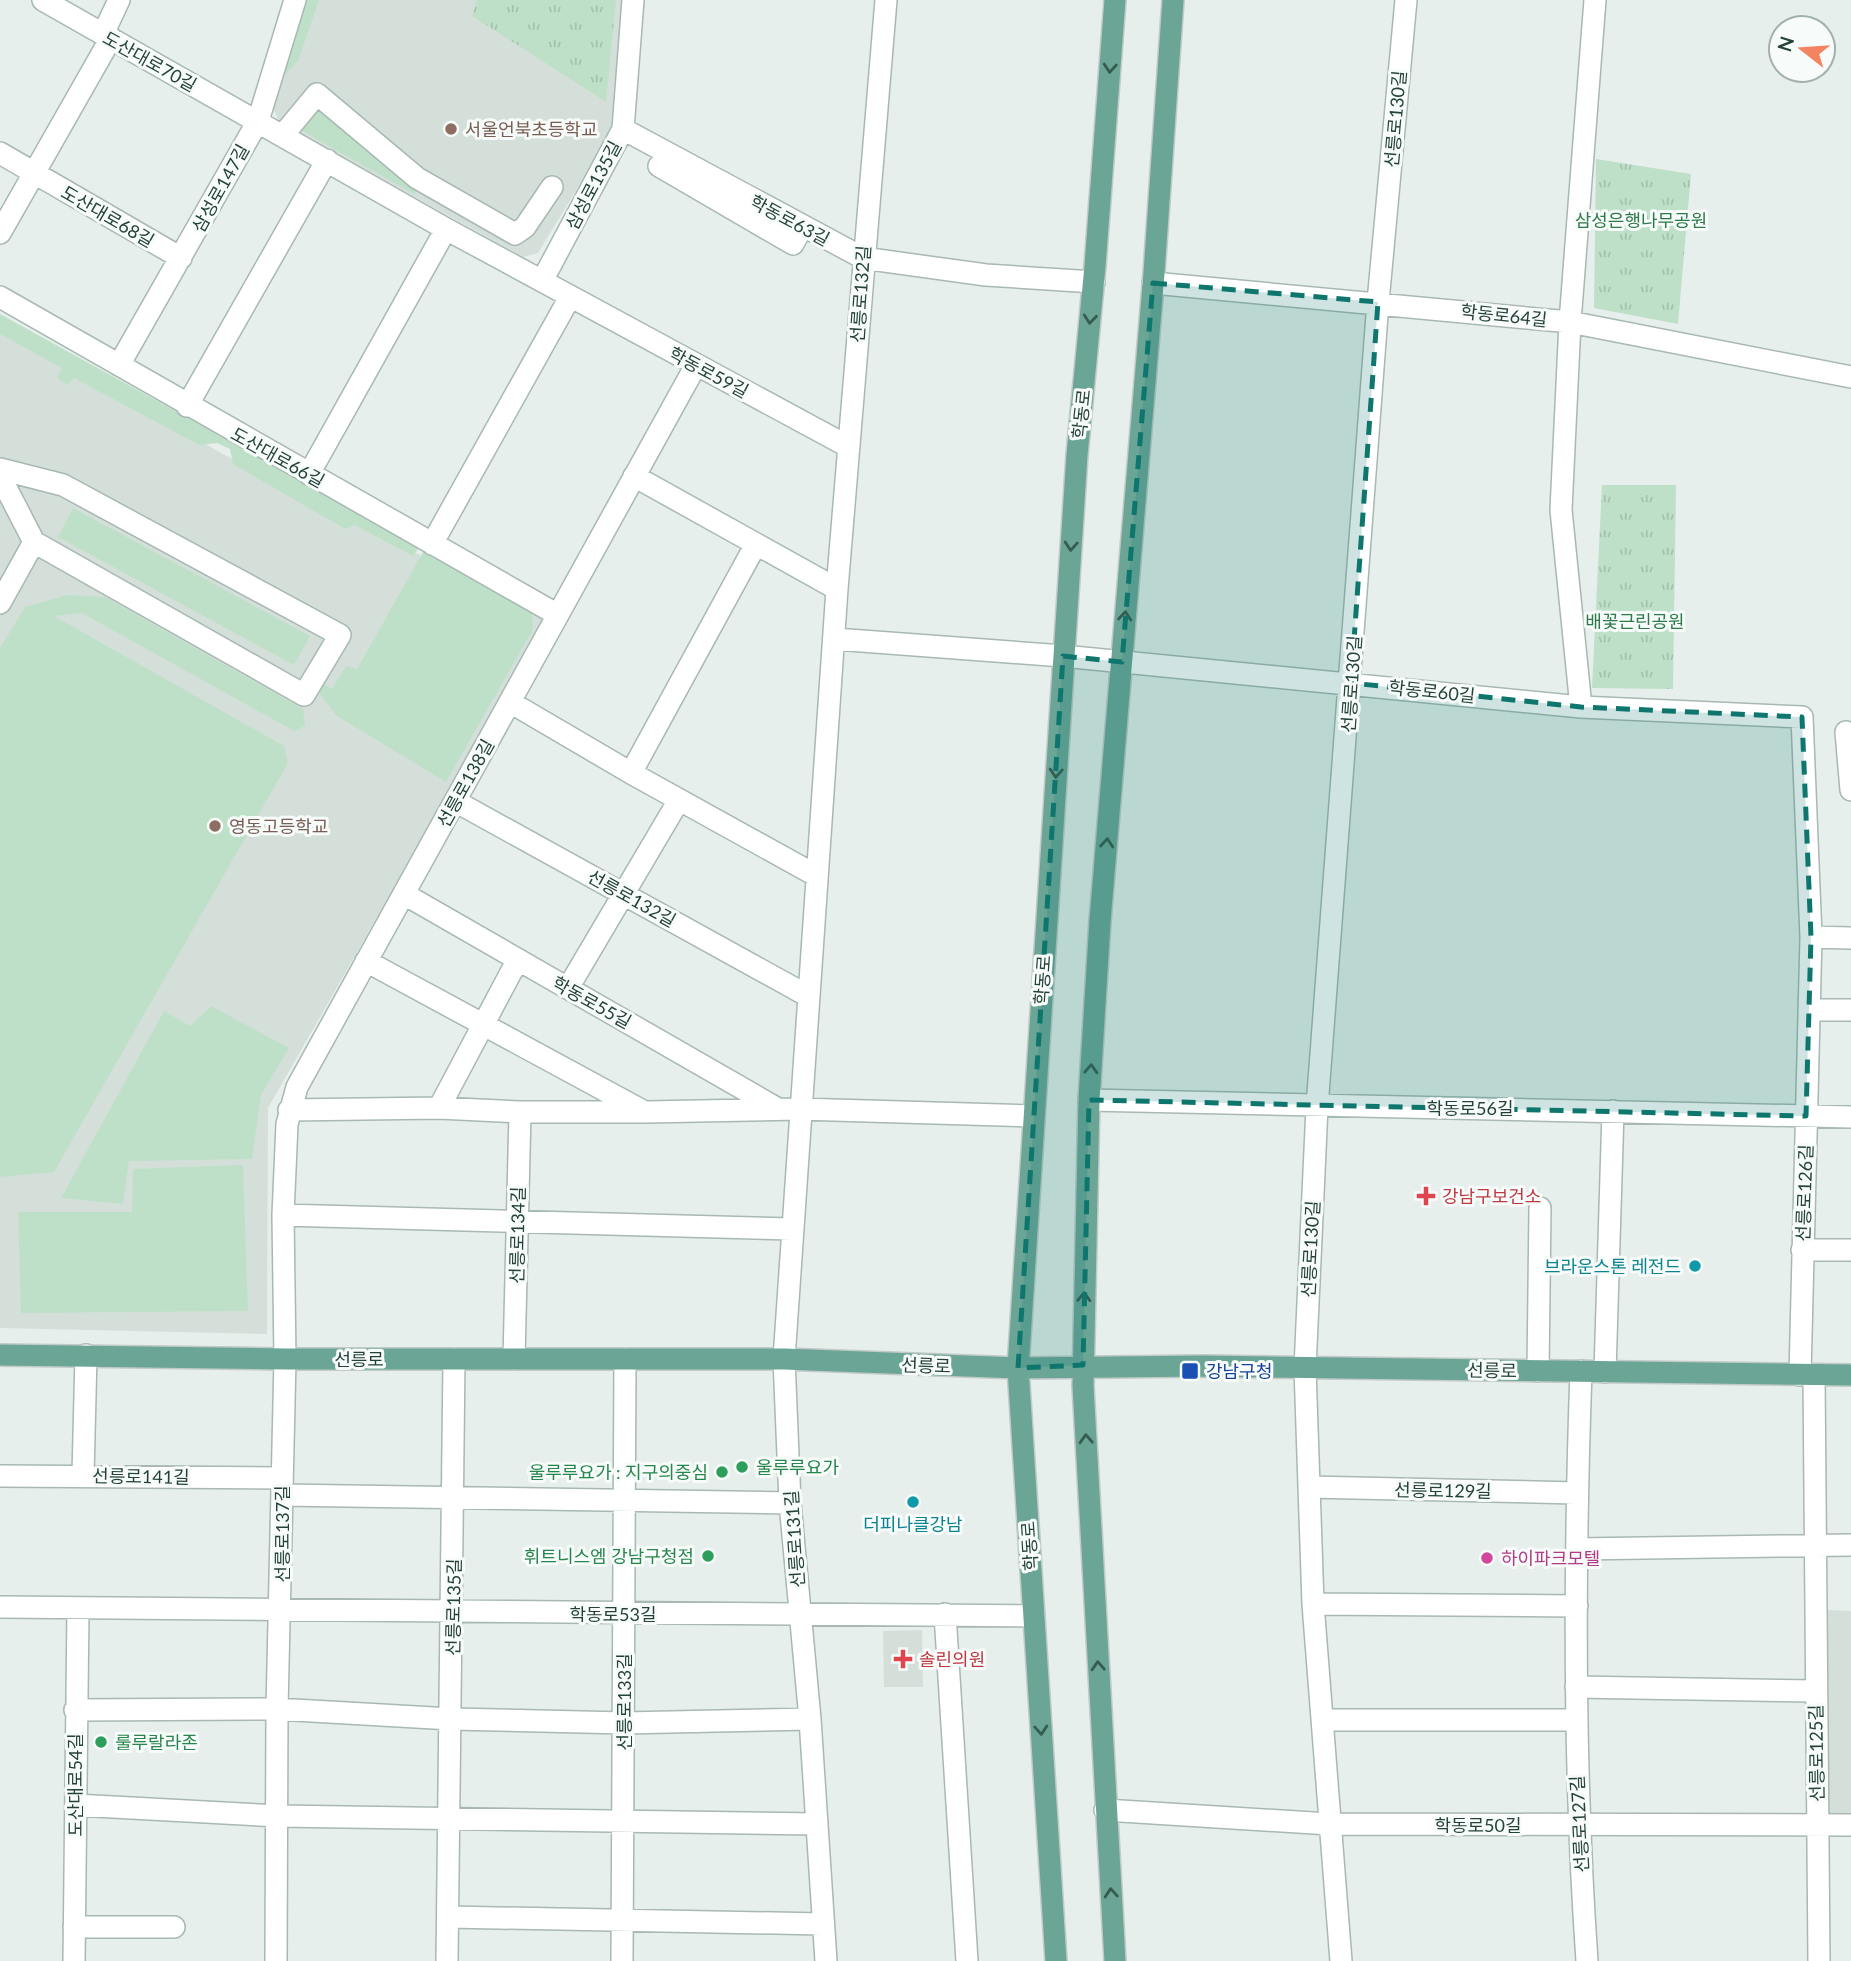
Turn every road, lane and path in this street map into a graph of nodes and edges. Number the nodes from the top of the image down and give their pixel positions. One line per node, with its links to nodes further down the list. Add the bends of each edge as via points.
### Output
1 (43, 0): 10 (street, 도산대로70길)
2 (119, 0): 10 (street)
3 (295, 0): 11 (street, 삼성로147길)
4 (634, 0): 12 (street, 삼성로135길)
5 (886, 0): 23 (street, 선릉로132길)
6 (1115, 0): 25 (main road, 학동로, one-way to 25)
7 (1173, 0): 26 (main road)
8 (1405, 0): 29 (street, 선릉로130길)
9 (1595, 0): 30 (street)
10 (107, 36): 11 (street, 도산대로70길); 17 (street)
11 (258, 121): 13 (street, 학동로59길); 22 (street, 삼성로147길)
12 (623, 130): 19 (street, 학동로63길); 24 (street, 삼성로135길)
13 (283, 135): 15 (street, 학동로59길); 18 (street, via 317,94 417,178 515,234 525,227)
14 (0, 153): 17 (street, 도산대로68길)
15 (327, 160): 20 (street, 학동로59길); 34 (street)
16 (659, 166): 19 (street, via 793,244)
17 (34, 174): 21 (street); 22 (street, 도산대로68길)
18 (552, 187)
19 (802, 227): 23 (street, 학동로63길)
20 (446, 229): 24 (street, 학동로59길); 37 (street)
21 (0, 233)
22 (181, 258): 31 (street, 삼성로147길)
23 (863, 258): 25 (street, 학동로63길, via 986,275); 35 (street, 선릉로132길)
24 (542, 281): 28 (street, 학동로59길)
25 (1094, 282): 47 (main road, 학동로, one-way to 47)
26 (1153, 283): 29 (street, 학동로64길); 48 (main road, one-way to 26)
27 (0, 297): 31 (street, 도산대로66길)
28 (570, 297): 32 (street, 학동로59길); 41 (street)
29 (1378, 302): 30 (street, 학동로64길); 49 (street, 선릉로130길)
30 (1570, 322): 33 (street, 학동로64길); 51 (street, via 1561,510)
31 (119, 365): 34 (street, 도산대로66길)
32 (696, 365): 35 (street, 학동로59길); 39 (street, 선릉로138길)
33 (1851, 377)
34 (187, 406): 37 (street, 도산대로66길)
35 (849, 447): 43 (street, 선릉로132길)
36 (0, 469): 40 (street, via 63,485 340,635 304,695)
37 (309, 474): 41 (street, 도산대로66길)
38 (0, 476): 40 (street)
39 (634, 476): 42 (street); 45 (street, 선릉로138길)
40 (34, 542): 44 (street)
41 (432, 544): 45 (street, 도산대로66길)
42 (755, 544): 43 (street); 54 (street)
43 (837, 589): 46 (street, 선릉로132길)
44 (0, 603)
45 (558, 615): 50 (street, 선릉로138길)
46 (835, 639): 47 (street); 58 (street, 선릉로132길)
47 (1063, 656): 48 (street, 학동로60길); 78 (main road, 학동로, one-way to 78)
48 (1122, 662): 49 (street, 학동로60길); 70 (main road, one-way to 48)
49 (1351, 683): 51 (street, 학동로60길); 71 (street, 선릉로130길)
50 (510, 702): 54 (street); 57 (street, 선릉로138길)
51 (1581, 707): 52 (street, 학동로60길)
52 (1802, 717): 61 (street, 선릉로126길)
53 (1846, 732): 55 (street)
54 (631, 773): 56 (street)
55 (1851, 790)
56 (679, 800): 58 (street); 60 (street)
57 (455, 801): 59 (street, 선릉로138길); 60 (street, 선릉로132길)
58 (817, 876): 66 (street, 선릉로132길)
59 (404, 894): 63 (street, 선릉로138길); 64 (street, 학동로55길)
60 (624, 894): 65 (street); 66 (street, 선릉로132길)
61 (1811, 937): 62 (street); 67 (street, 선릉로126길)
62 (1851, 938)
63 (366, 961): 69 (street, 학동로55길); 73 (street, 선릉로138길)
64 (517, 961): 65 (street, 학동로55길); 69 (street)
65 (568, 988): 74 (street, 학동로55길)
66 (808, 996): 74 (street, 선릉로132길)
67 (1810, 1010): 68 (street); 79 (street, 선릉로126길)
68 (1851, 1010)
69 (483, 1026): 72 (street); 77 (street, 학동로55길)
70 (1090, 1100): 71 (street, 학동로56길); 94 (main road, one-way to 70)
71 (1317, 1107): 75 (street, 학동로56길); 96 (street, 선릉로130길)
72 (439, 1108): 73 (street, 학동로55길); 76 (street, 학동로55길)
73 (289, 1110): 82 (street, 선릉로138길)
74 (790, 1110): 77 (street, 학동로55길); 78 (street, 학동로55길); 84 (street, 선릉로132길)
75 (1613, 1111): 79 (street, 학동로56길); 99 (street)
76 (520, 1112): 77 (street, 학동로55길); 83 (street, 선릉로134길)
77 (646, 1112)
78 (1033, 1116): 95 (main road, 학동로)
79 (1806, 1116): 80 (street, 학동로56길); 85 (street, 선릉로126길)
80 (1851, 1117)
81 (1540, 1208): 97 (street)
82 (283, 1215): 83 (street); 89 (street, 선릉로138길)
83 (517, 1224): 84 (street); 91 (street, 선릉로134길)
84 (792, 1229): 93 (street, 선릉로132길)
85 (1802, 1250): 86 (street); 100 (street, 선릉로126길)
86 (1851, 1250)
87 (0, 1355): 88 (main road, 선릉로)
88 (86, 1355): 89 (main road, 선릉로); 102 (street)
89 (285, 1359): 90 (main road, 선릉로); 104 (street, 선릉로137길)
90 (454, 1359): 91 (main road, 선릉로); 107 (street, 선릉로135길)
91 (514, 1359): 92 (main road, 선릉로)
92 (625, 1359): 93 (main road, 선릉로); 108 (street, 선릉로133길)
93 (784, 1359): 95 (main road, 선릉로); 109 (street, 선릉로131길)
94 (1083, 1365): 95 (main road, 선릉로); 96 (main road, 선릉로); 133 (main road, one-way to 94)
95 (1018, 1368): 122 (main road, 학동로)
96 (1305, 1368): 97 (main road, 선릉로); 105 (street)
97 (1538, 1371): 98 (main road, 선릉로)
98 (1581, 1371): 99 (main road, 선릉로); 106 (street, 선릉로127길)
99 (1605, 1372): 100 (main road, 선릉로)
100 (1807, 1376): 101 (main road, 선릉로); 111 (street, 선릉로125길)
101 (1851, 1376)
102 (83, 1475): 103 (street, 선릉로141길); 104 (street, 선릉로141길)
103 (0, 1476)
104 (282, 1486): 107 (street); 117 (street, 선릉로137길)
105 (1308, 1487): 106 (street, 선릉로129길); 113 (street)
106 (1577, 1493): 112 (street, 선릉로127길)
107 (455, 1496): 108 (street); 118 (street, 선릉로135길)
108 (625, 1498): 109 (street); 119 (street, 선릉로133길)
109 (790, 1503): 120 (street, 선릉로131길)
110 (1851, 1545): 111 (street)
111 (1813, 1546): 112 (street); 124 (street, 선릉로125길)
112 (1577, 1549): 114 (street, 선릉로127길)
113 (1313, 1604): 114 (street); 129 (street)
114 (1577, 1606): 123 (street, 선릉로127길)
115 (0, 1608): 116 (street)
116 (78, 1609): 117 (street); 126 (street, 도산대로54길)
117 (281, 1612): 118 (street, 학동로53길); 125 (street, 선릉로137길)
118 (452, 1612): 119 (street, 학동로53길); 127 (street, 선릉로135길)
119 (624, 1614): 120 (street, 학동로53길); 131 (street, 선릉로133길)
120 (799, 1614): 121 (street, 학동로53길); 128 (street, 선릉로131길)
121 (945, 1614): 122 (street, 학동로53길); 152 (street)
122 (1034, 1616): 153 (main road, 학동로, one-way to 153)
123 (1576, 1687): 124 (street); 130 (street, 선릉로127길)
124 (1815, 1691): 139 (street, 선릉로125길)
125 (277, 1709): 126 (street); 127 (street); 134 (street, 선릉로137길)
126 (75, 1710): 132 (street, 도산대로54길)
127 (451, 1719): 131 (street); 135 (street, 선릉로135길)
128 (810, 1719): 131 (street); 137 (street, 선릉로131길)
129 (1324, 1720): 130 (street); 138 (street)
130 (1575, 1720): 141 (street, 선릉로127길)
131 (624, 1723): 136 (street, 선릉로133길)
132 (76, 1805): 134 (street); 145 (street, 도산대로54길)
133 (1105, 1810): 138 (street, 학동로50길); 154 (main road, one-way to 133)
134 (279, 1816): 135 (street); 148 (street, 선릉로137길)
135 (450, 1819): 136 (street); 142 (street, 선릉로135길)
136 (624, 1821): 137 (street); 143 (street, 선릉로133길)
137 (817, 1824): 144 (street, 선릉로131길)
138 (1329, 1824): 141 (street, 학동로50길); 155 (street)
139 (1817, 1825): 140 (street, 학동로50길); 141 (street, 학동로50길); 157 (street, 선릉로125길)
140 (1851, 1825)
141 (1578, 1826): 156 (street, 선릉로127길)
142 (448, 1917): 143 (street); 149 (street, 선릉로135길)
143 (622, 1922): 144 (street); 150 (street, 선릉로133길)
144 (823, 1924): 151 (street, 선릉로131길)
145 (74, 1927): 146 (street); 147 (street, 도산대로54길)
146 (174, 1927)
147 (74, 1961)
148 (276, 1961)
149 (447, 1961)
150 (622, 1961)
151 (826, 1961)
152 (967, 1961)
153 (1056, 1961)
154 (1115, 1961)
155 (1341, 1961)
156 (1587, 1961)
157 (1819, 1961)

